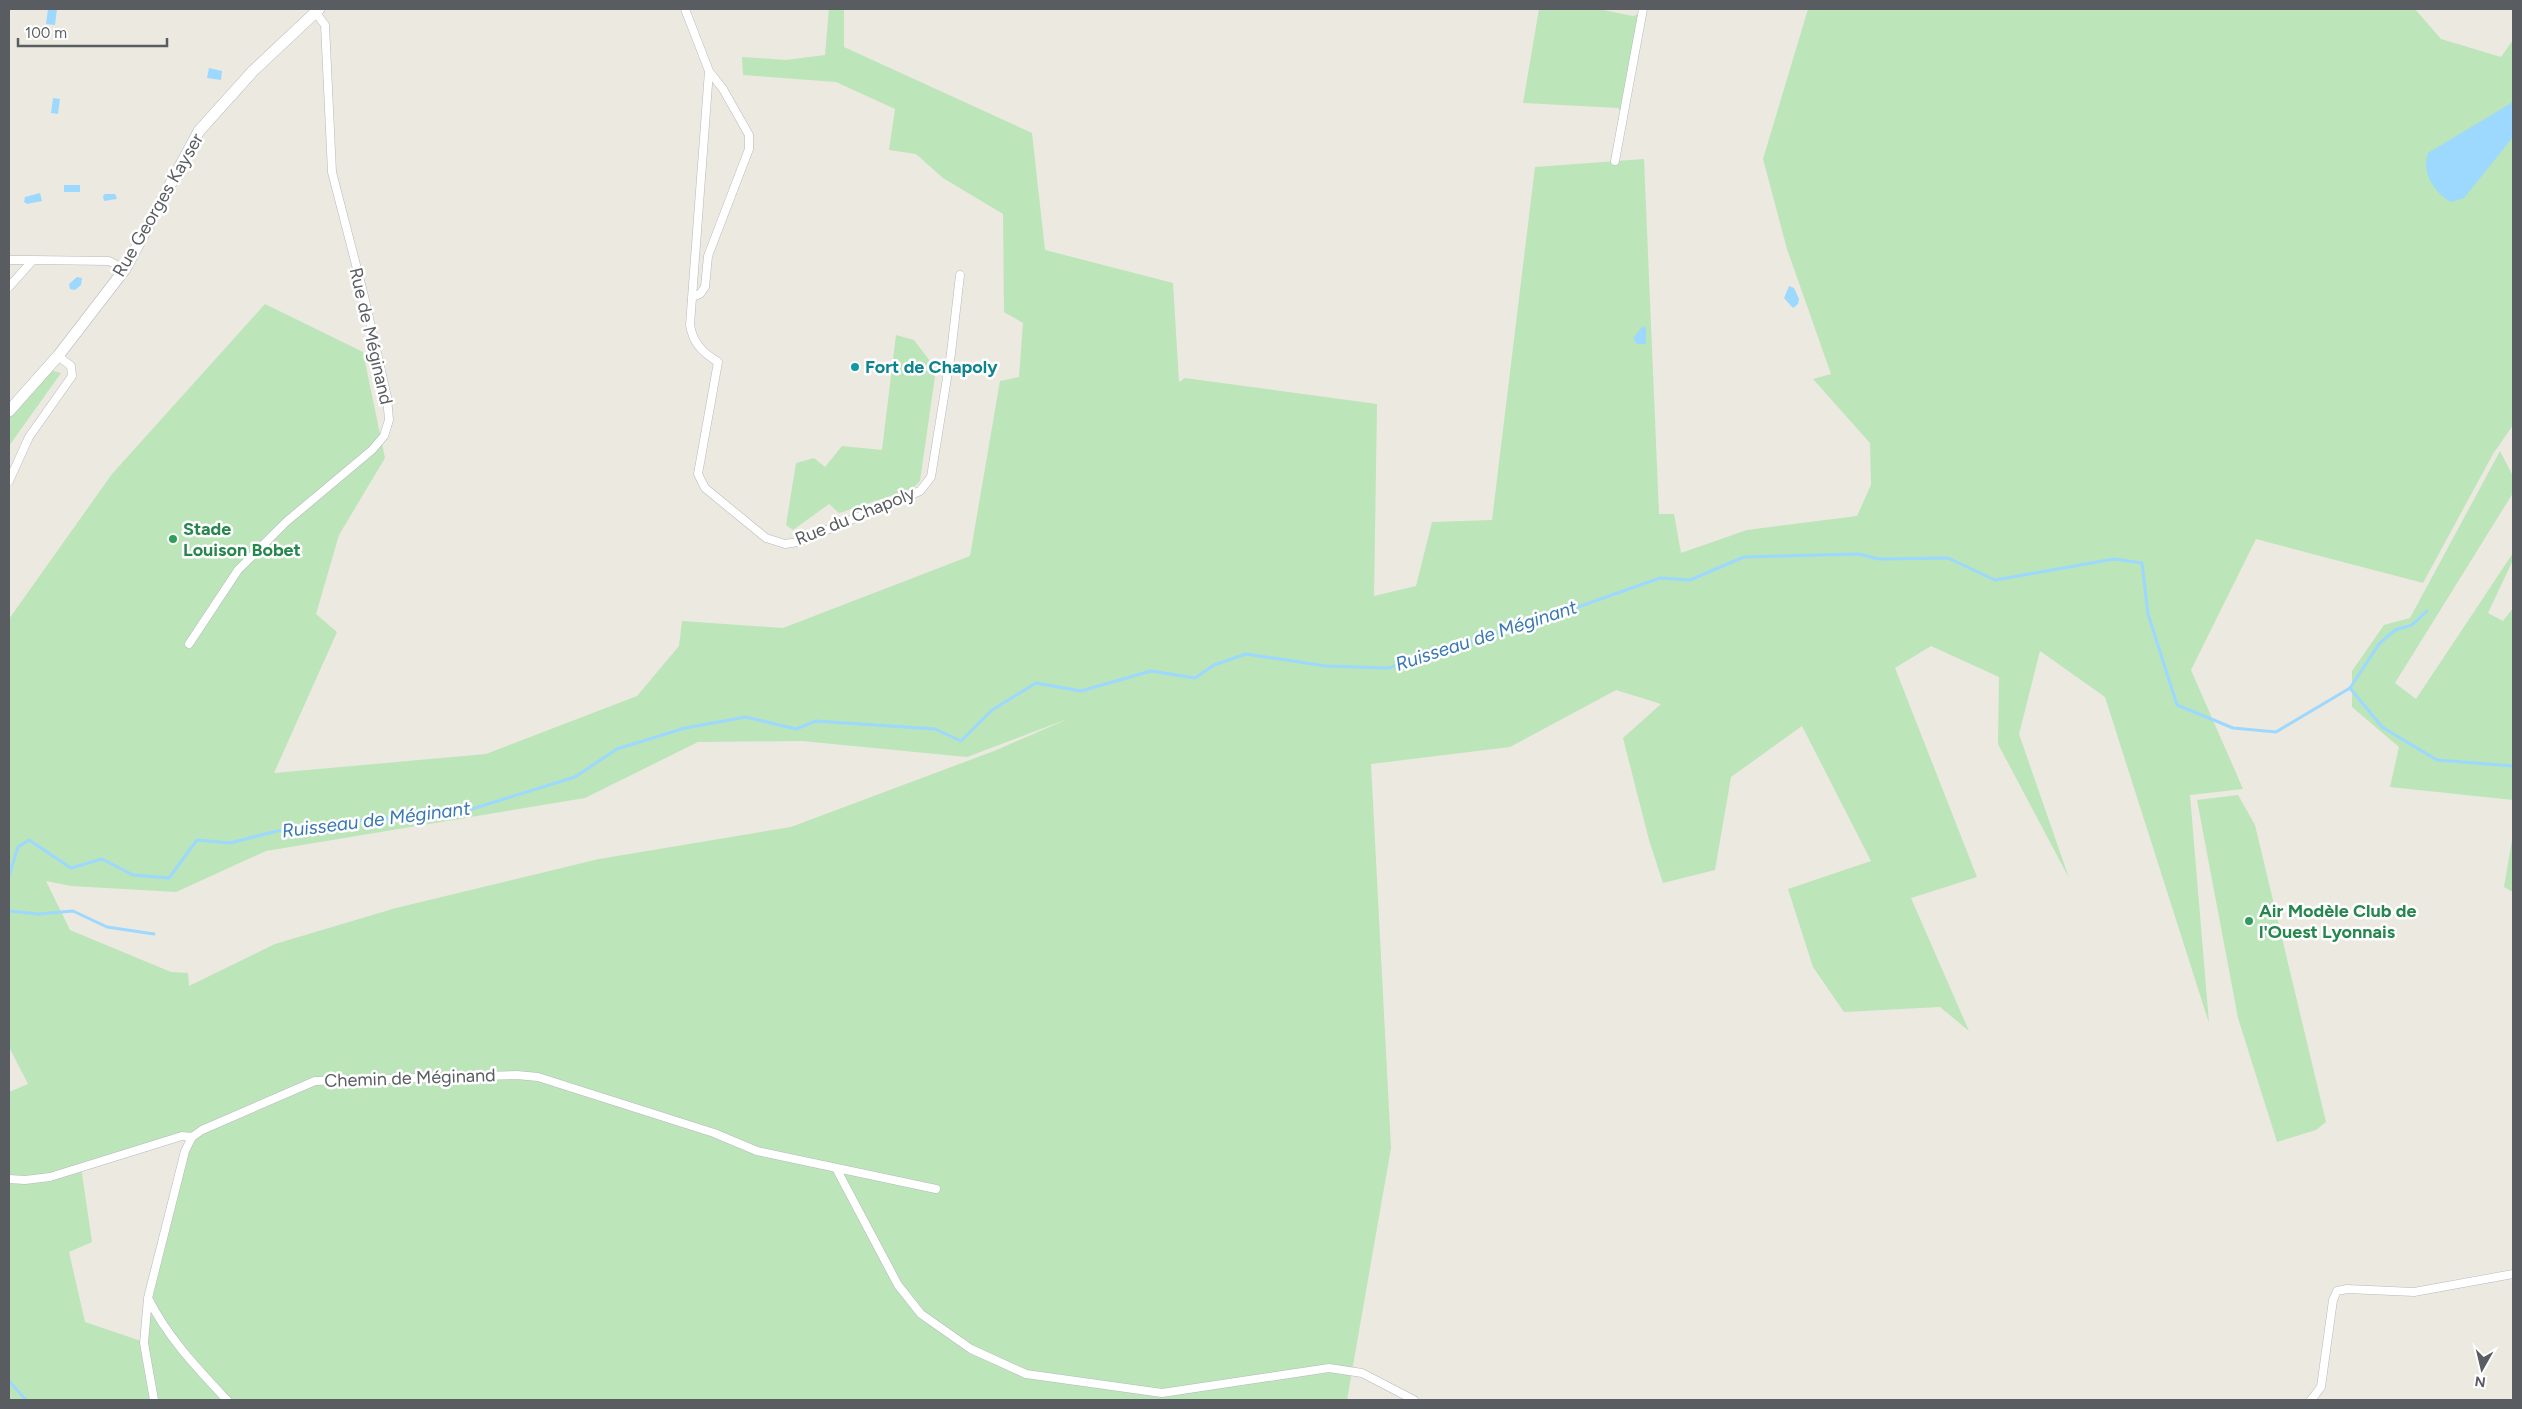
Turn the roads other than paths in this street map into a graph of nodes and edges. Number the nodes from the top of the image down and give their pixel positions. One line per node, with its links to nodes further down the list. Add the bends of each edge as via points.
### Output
1 (685, 9): 4 (street, Rue du Chapoly)
2 (1643, 9): 5 (street)
3 (317, 11): 8 (street, Rue Georges Kayser, via 253,71 199,131); 15 (street, Rue de Méginand, via 325,25 332,172 363,292 390,420 384,436 372,450 286,522 238,570)
4 (709, 71): 11 (street, Rue du Chapoly); 11 (street, Rue du Chapoly, via 749,135 749,149 708,256 704,287 700,294)
5 (1615, 161)
6 (9, 260): 7 (street)
7 (33, 260): 8 (street, via 109,261); 10 (street)
8 (125, 269): 12 (street, Rue Georges Kayser)
9 (960, 275): 11 (street, Rue du Chapoly, via 931,476 920,491 798,542 785,544 766,538 705,488 698,474 718,362 698,347 692,336)
10 (9, 287)
11 (692, 297)
12 (58, 356): 13 (street, Rue Georges Kayser); 14 (street, via 71,366 72,376 29,437)
13 (9, 411)
14 (9, 481)
15 (189, 644)
16 (192, 1137): 17 (street, Chemin de Méginand, via 315,1081 517,1074 587,1092 758,1152); 18 (street, via 182,1136 50,1177); 21 (street, via 185,1151)
17 (836, 1170): 19 (street, Chemin de Méginand); 24 (street, via 898,1285 921,1314 971,1349 1026,1374 1162,1393 1329,1368 1362,1373)
18 (9, 1179)
19 (936, 1189)
20 (2513, 1274): 25 (street, via 2414,1292 2337,1291 2321,1387)
21 (148, 1298): 22 (street, via 144,1343); 23 (street, via 178,1348)
22 (154, 1400)
23 (227, 1400)
24 (1414, 1400)
25 (2311, 1400)

